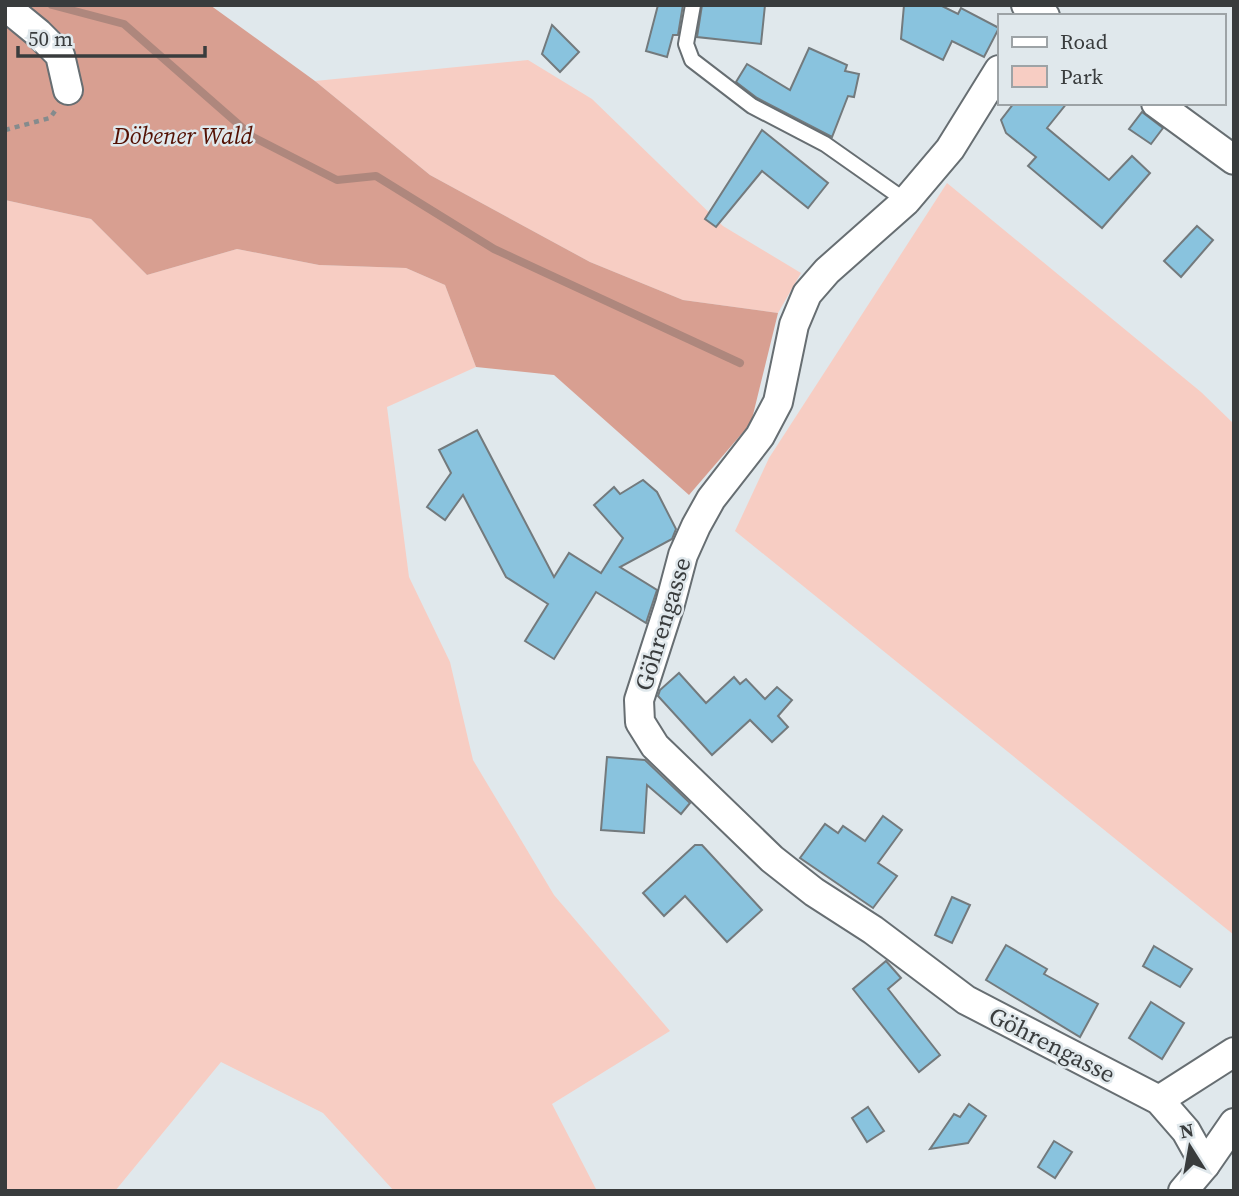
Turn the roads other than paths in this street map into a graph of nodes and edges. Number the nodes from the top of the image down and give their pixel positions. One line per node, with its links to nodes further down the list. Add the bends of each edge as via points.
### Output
1 (693, 5): 7 (lane, via 686,44 692,60 752,106 825,144)
2 (5, 6): 4 (street, via 60,55)
3 (998, 72): 7 (street, Göhrengasse, via 950,149)
4 (68, 90)
5 (1159, 105): 6 (street)
6 (1234, 160)
7 (906, 201): 9 (street, Göhrengasse, via 807,294 794,325 778,402 760,436 711,499 683,555 639,700 640,722 654,746 772,859 814,892 966,1000)
8 (1234, 1052): 9 (street)
9 (1158, 1100): 11 (street, Göhrengasse, via 1186,1131)
10 (1234, 1123): 11 (street)
11 (1205, 1165): 12 (street)
12 (1183, 1191)

